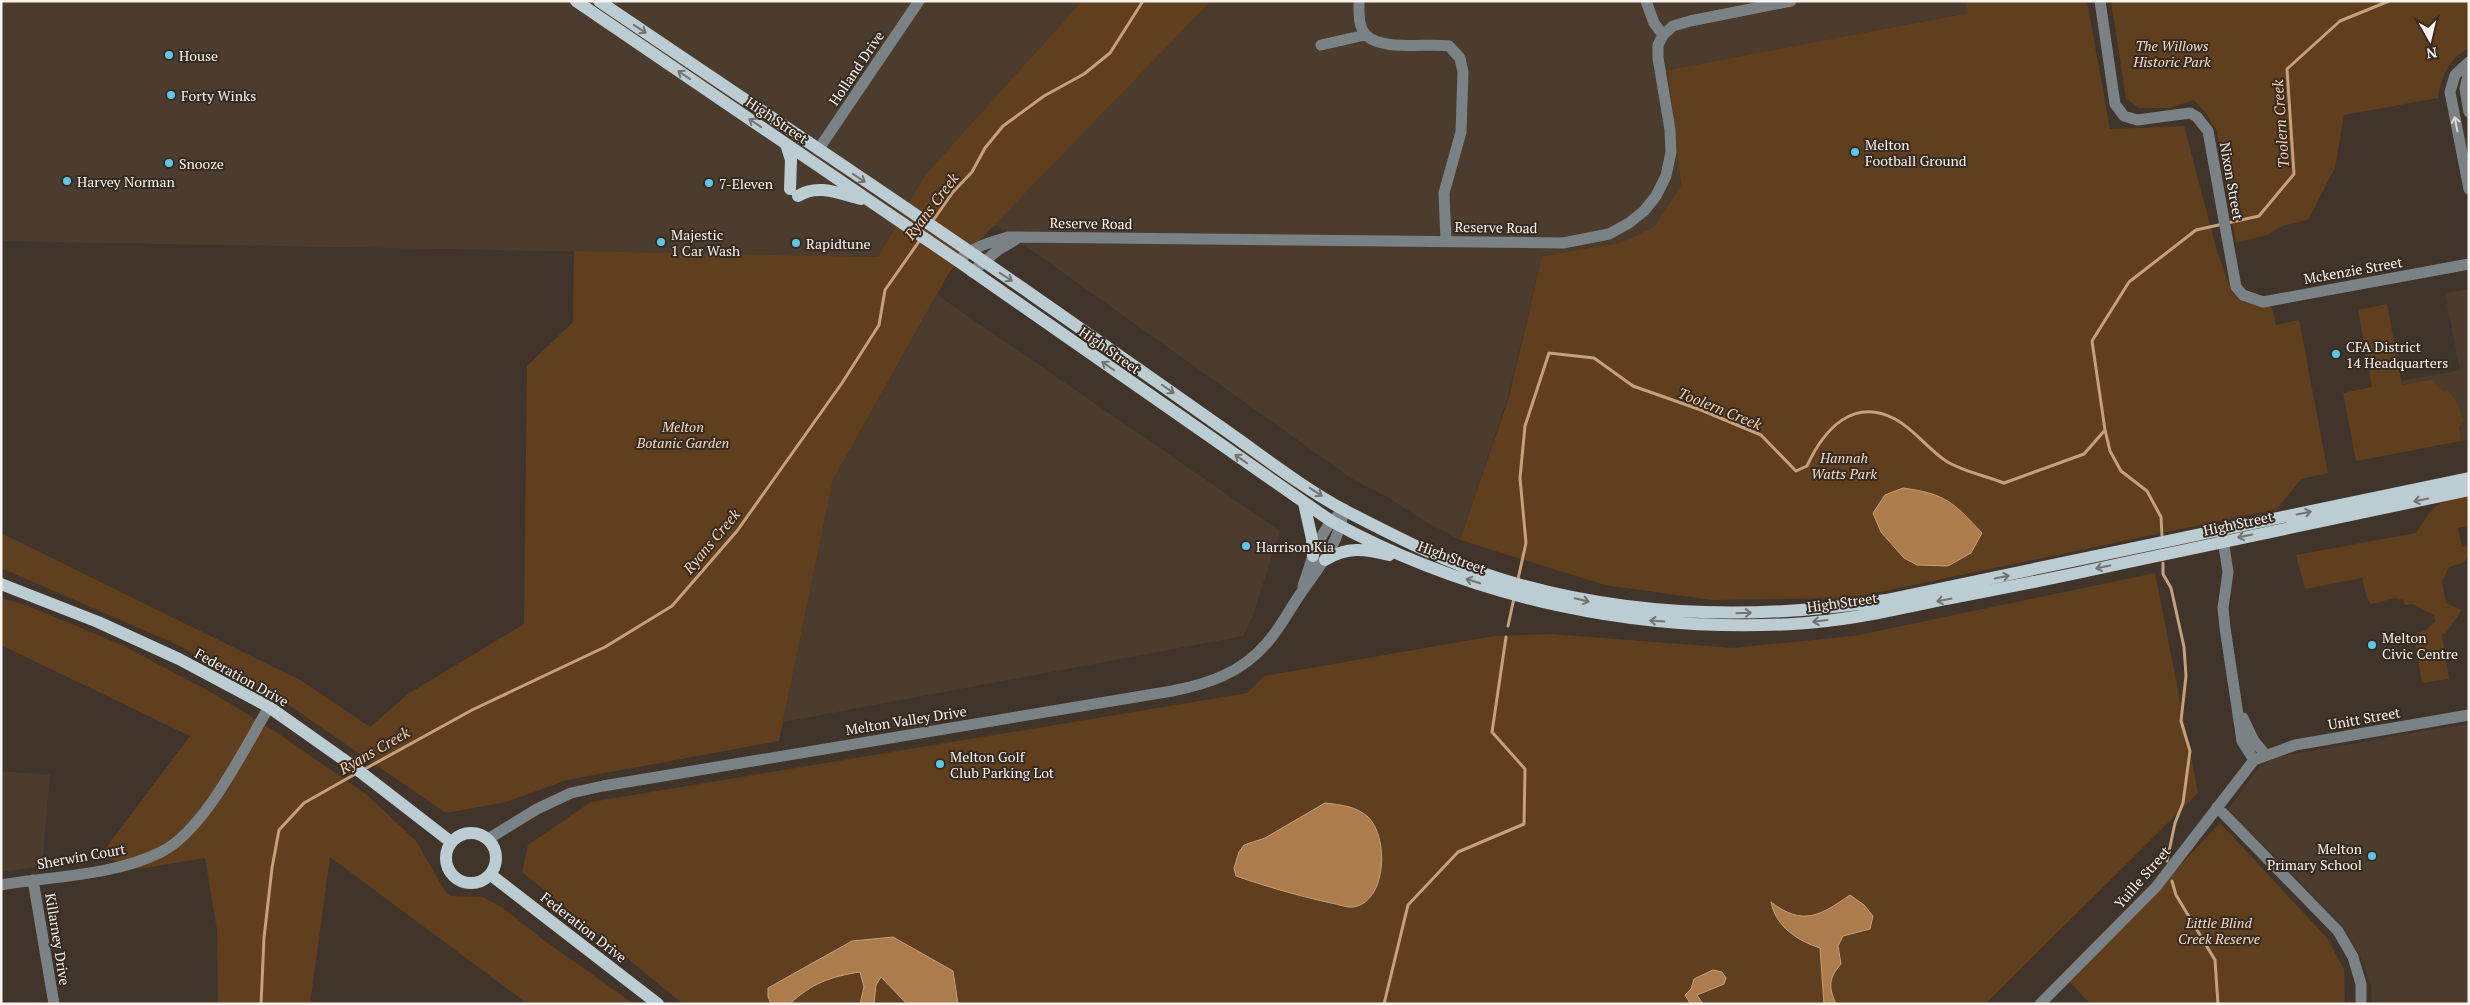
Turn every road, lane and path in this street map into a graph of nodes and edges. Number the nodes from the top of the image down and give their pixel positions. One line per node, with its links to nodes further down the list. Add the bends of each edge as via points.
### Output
1 (576, 1): 14 (main road, High Street, one-way to 1)
2 (599, 1): 15 (main road, High Street, one-way to 15)
3 (919, 1): 15 (street, Holland Drive)
4 (1359, 1): 8 (street, via 1359,22)
5 (1646, 1): 9 (street, via 1654,23)
6 (1791, 1): 9 (street, via 1690,21 1673,26)
7 (2100, 1): 25 (street, Nixon Street, via 2114,104 2124,116 2137,120 2190,113 2198,117 2208,131 2236,287)
8 (1365, 35): 10 (street); 19 (street, via 1381,44 1449,46 1460,58 1463,72 1461,132 1444,193)
9 (1663, 35): 19 (street, Reserve Road, via 1658,45 1658,58 1671,152 1666,176 1644,211 1610,234 1588,240 1563,243)
10 (1321, 45)
11 (2469, 62): 16 (street, one-way to 11, via 2450,92 2455,75)
12 (2469, 71): 13 (street, via 2465,89)
13 (2469, 112)
14 (786, 144): 15 (main road, High Street); 17 (main road, via 794,192 819,189)
15 (815, 156): 17 (main road, High Street); 20 (main road, High Street, one-way to 20)
16 (2469, 189)
17 (871, 202): 21 (main road, High Street)
18 (1019, 238): 19 (street, Reserve Road); 20 (street, Reserve Road, via 991,241); 22 (street)
19 (1446, 241)
20 (969, 251): 21 (street, Reserve Road); 22 (main road, High Street)
21 (958, 261): 24 (main road, High Street)
22 (983, 261): 24 (street); 29 (main road, High Street, one-way to 29)
23 (2469, 264): 25 (street, Mckenzie Street, via 2263,302)
24 (972, 272): 28 (main road, High Street, one-way to 24)
25 (2243, 294)
26 (2469, 478): 31 (main road, High Street, one-way to 26)
27 (2469, 490): 31 (main road, High Street, one-way to 31)
28 (1304, 503): 30 (main road, High Street); 32 (main road)
29 (1344, 510): 30 (street, Melton Valley Drive); 36 (main road, High Street)
30 (1336, 524): 32 (street, Melton Valley Drive); 33 (street, Melton Valley Drive); 34 (main road, High Street)
31 (2222, 536): 36 (main road, High Street, via 2068,575 1868,615 1808,622 1739,625 1649,621 1593,613); 39 (street, via 2228,572 2223,608)
32 (1313, 556): 37 (street, Melton Valley Drive)
33 (1325, 560): 34 (main road, via 1342,550 1362,549); 37 (street, Melton Valley Drive)
34 (1440, 570): 36 (main road, High Street, one-way to 34)
35 (1, 585): 38 (main road, Federation Drive, via 98,622 179,658)
36 (1508, 587)
37 (1301, 592): 44 (street, Melton Valley Drive, via 1266,644 1248,662 1223,677 1199,685 602,786 571,793)
38 (270, 707): 45 (main road, Federation Drive); 47 (street, Sherwin Court, via 204,813 162,851 105,869)
39 (2240, 712): 41 (street, via 2254,741); 42 (street, via 2242,741)
40 (2469, 715): 41 (street, Unitt Street, via 2295,745)
41 (2265, 754): 42 (street, Yuille Street)
42 (2254, 760): 43 (street, Yuille Street)
43 (2217, 807): 51 (street, Yuille Street, via 2156,887); 52 (street, via 2338,931 2353,957 2361,984)
44 (488, 839): 45 (main road, via 469,833); 46 (main road, via 497,856)
45 (452, 842): 46 (main road, via 446,861 455,878 474,884)
46 (491, 875): 50 (main road, Federation Drive)
47 (33, 880): 48 (street, Sherwin Court); 49 (street, Killarney Drive)
48 (1, 885)
49 (54, 1004)
50 (658, 1004)
51 (2040, 1004)
52 (2362, 1004)

